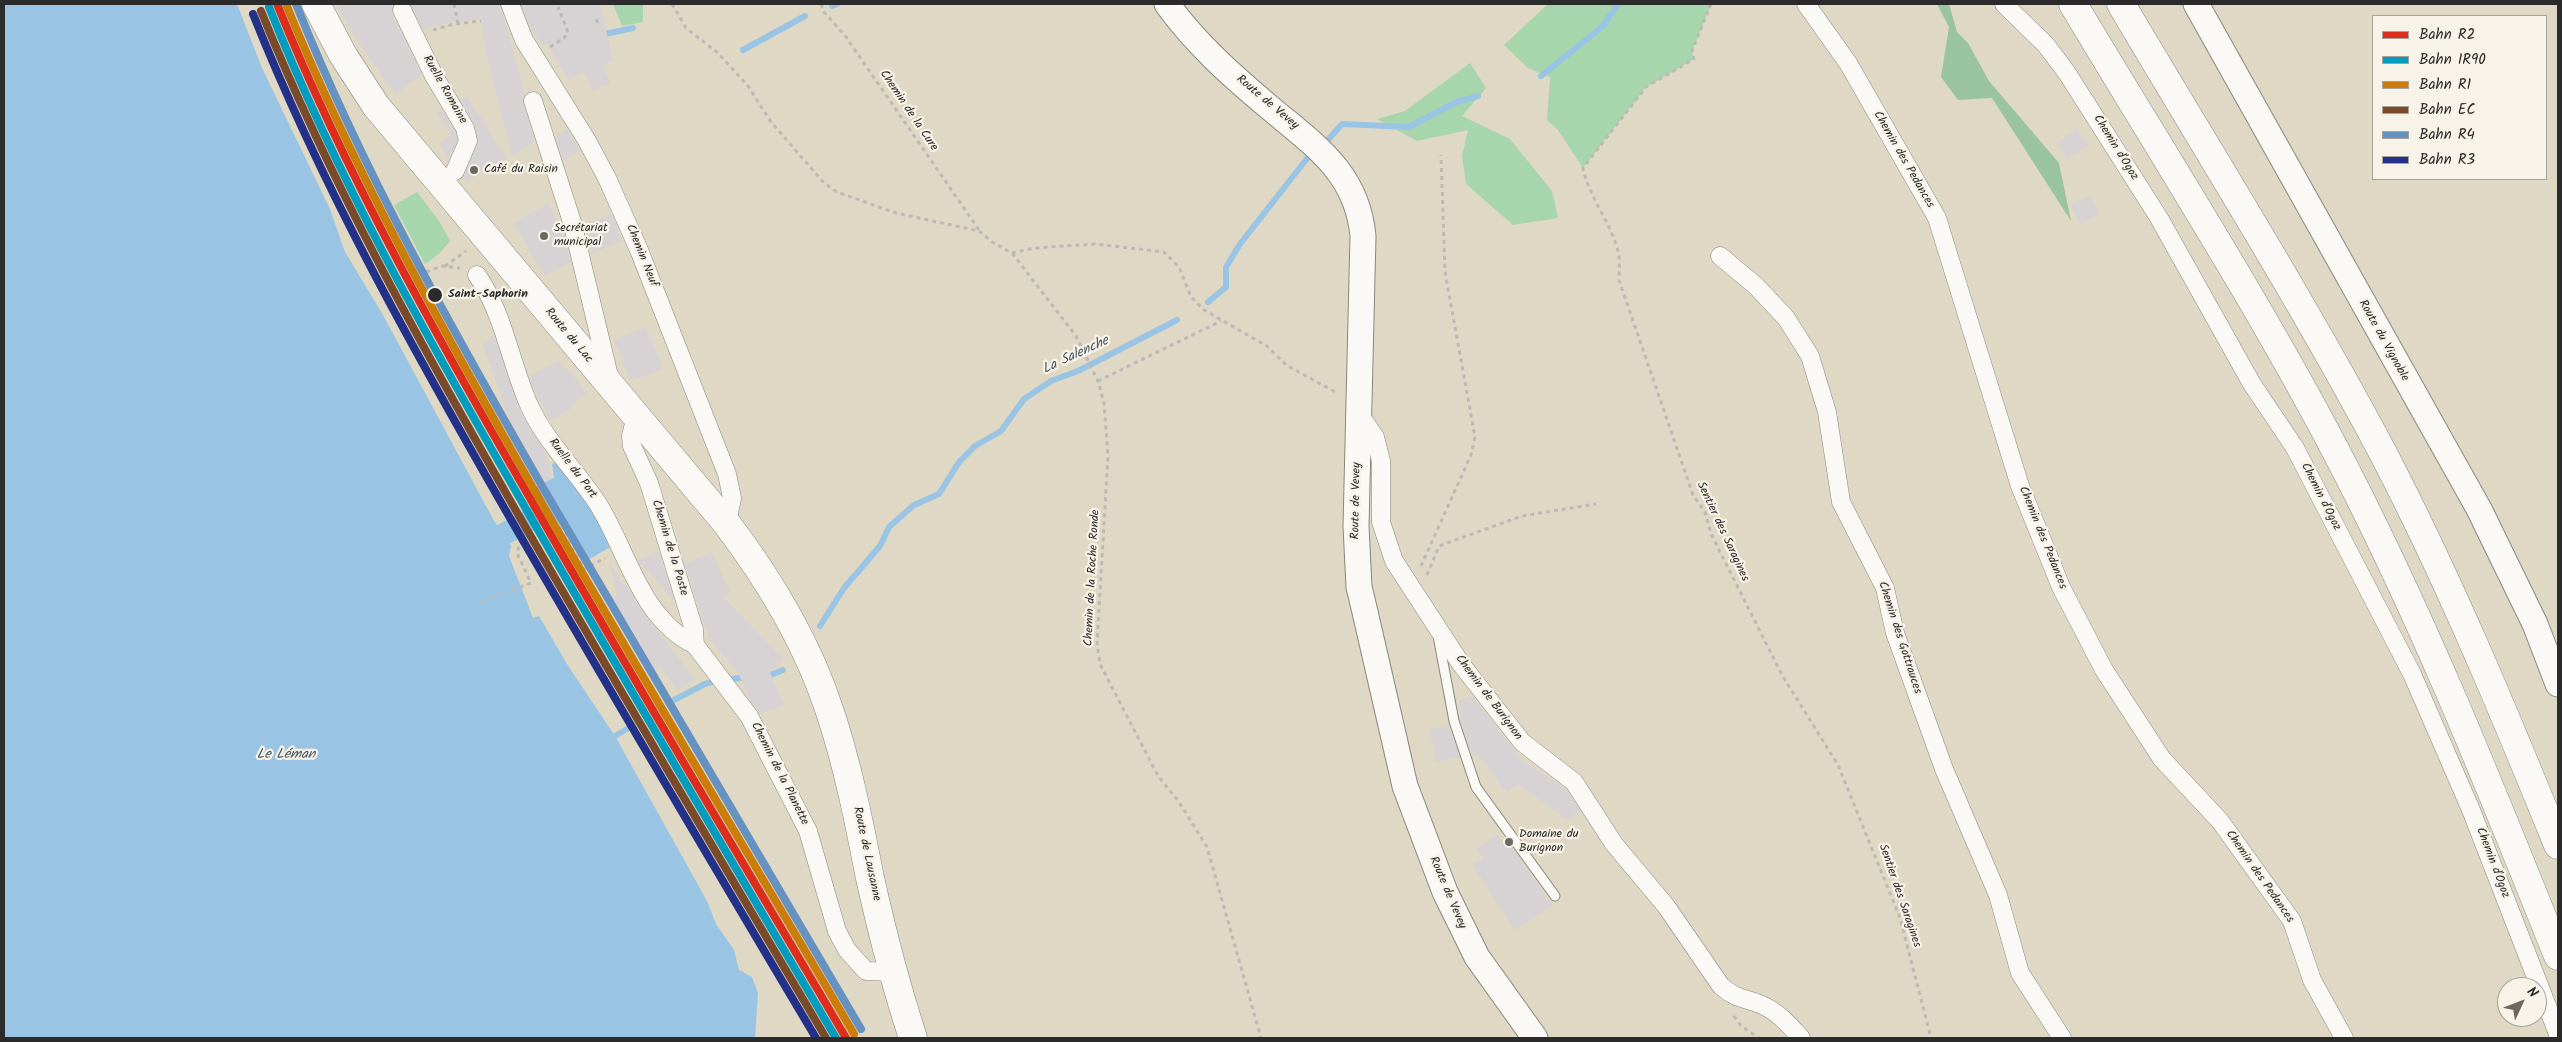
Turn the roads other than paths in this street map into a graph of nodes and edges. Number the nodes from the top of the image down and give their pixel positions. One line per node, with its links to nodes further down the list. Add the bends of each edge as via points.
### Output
1 (316, 4): 14 (main road, Route du Lac, via 343,55 376,106)
2 (510, 4): 17 (street, Chemin Neuf, via 524,40 596,157 639,250 727,474 732,498)
3 (1167, 4): 15 (main road, Route de Vevey, via 1195,39 1221,64 1322,151 1348,185 1358,210 1363,236)
4 (1806, 4): 31 (street, Chemin des Pedances, via 1848,64 1937,218 2020,486 2061,587 2104,670 2162,759 2220,821 2292,921 2312,980)
5 (2004, 4): 26 (street, Chemin d'Ogoz, via 2068,72 2160,218 2252,384 2295,448 2412,674 2471,810)
6 (2073, 4): 24 (main road, via 2261,316 2330,441 2437,660)
7 (2121, 4): 22 (main road, via 2334,363 2436,560 2502,707)
8 (2196, 4): 21 (main road, Route du Vignoble, via 2479,509 2535,624)
9 (402, 10): 11 (street, Ruelle Romaine, via 465,128 468,141)
10 (533, 101): 14 (street, via 572,222)
11 (454, 172)
12 (1720, 256): 30 (street, Chemin des Gottrauces, via 1756,286 1786,318 1810,356 1827,412 1841,502 1885,588 1895,633 1944,769 1998,895 2020,973)
13 (477, 275): 19 (street, Ruelle du Port, via 496,311 519,380 539,426 598,505 651,607 675,634)
14 (611, 387): 16 (main road, Route du Lac)
15 (1359, 414): 18 (street, Chemin de Burignon, via 1375,437 1381,461 1381,522 1394,561); 28 (main road, Route de Vevey, via 1356,526 1359,587 1405,786 1456,918 1477,957)
16 (636, 416): 17 (main road, Route du Lac); 19 (street, Chemin de la Poste, via 632,446 654,499 694,630)
17 (728, 524): 20 (main road, Route du Lac, via 778,596)
18 (1435, 624): 23 (lane, via 1454,721 1476,786); 29 (street, Chemin de Burignon, via 1461,664 1522,742 1574,782 1614,844 1666,906 1721,986 1732,996 1766,1007 1788,1023)
19 (694, 645): 25 (street, Chemin de la Planette, via 749,716 808,831 837,931 847,950 866,971)
20 (815, 671): 25 (main road, Route de Lausanne, via 842,751)
21 (2558, 684)
22 (2558, 845)
23 (1555, 896)
24 (2558, 956)
25 (893, 972): 27 (main road, Route de Lausanne)
26 (2558, 1034)
27 (913, 1038)
28 (1535, 1038)
29 (1801, 1038)
30 (2062, 1038)
31 (2344, 1038)

